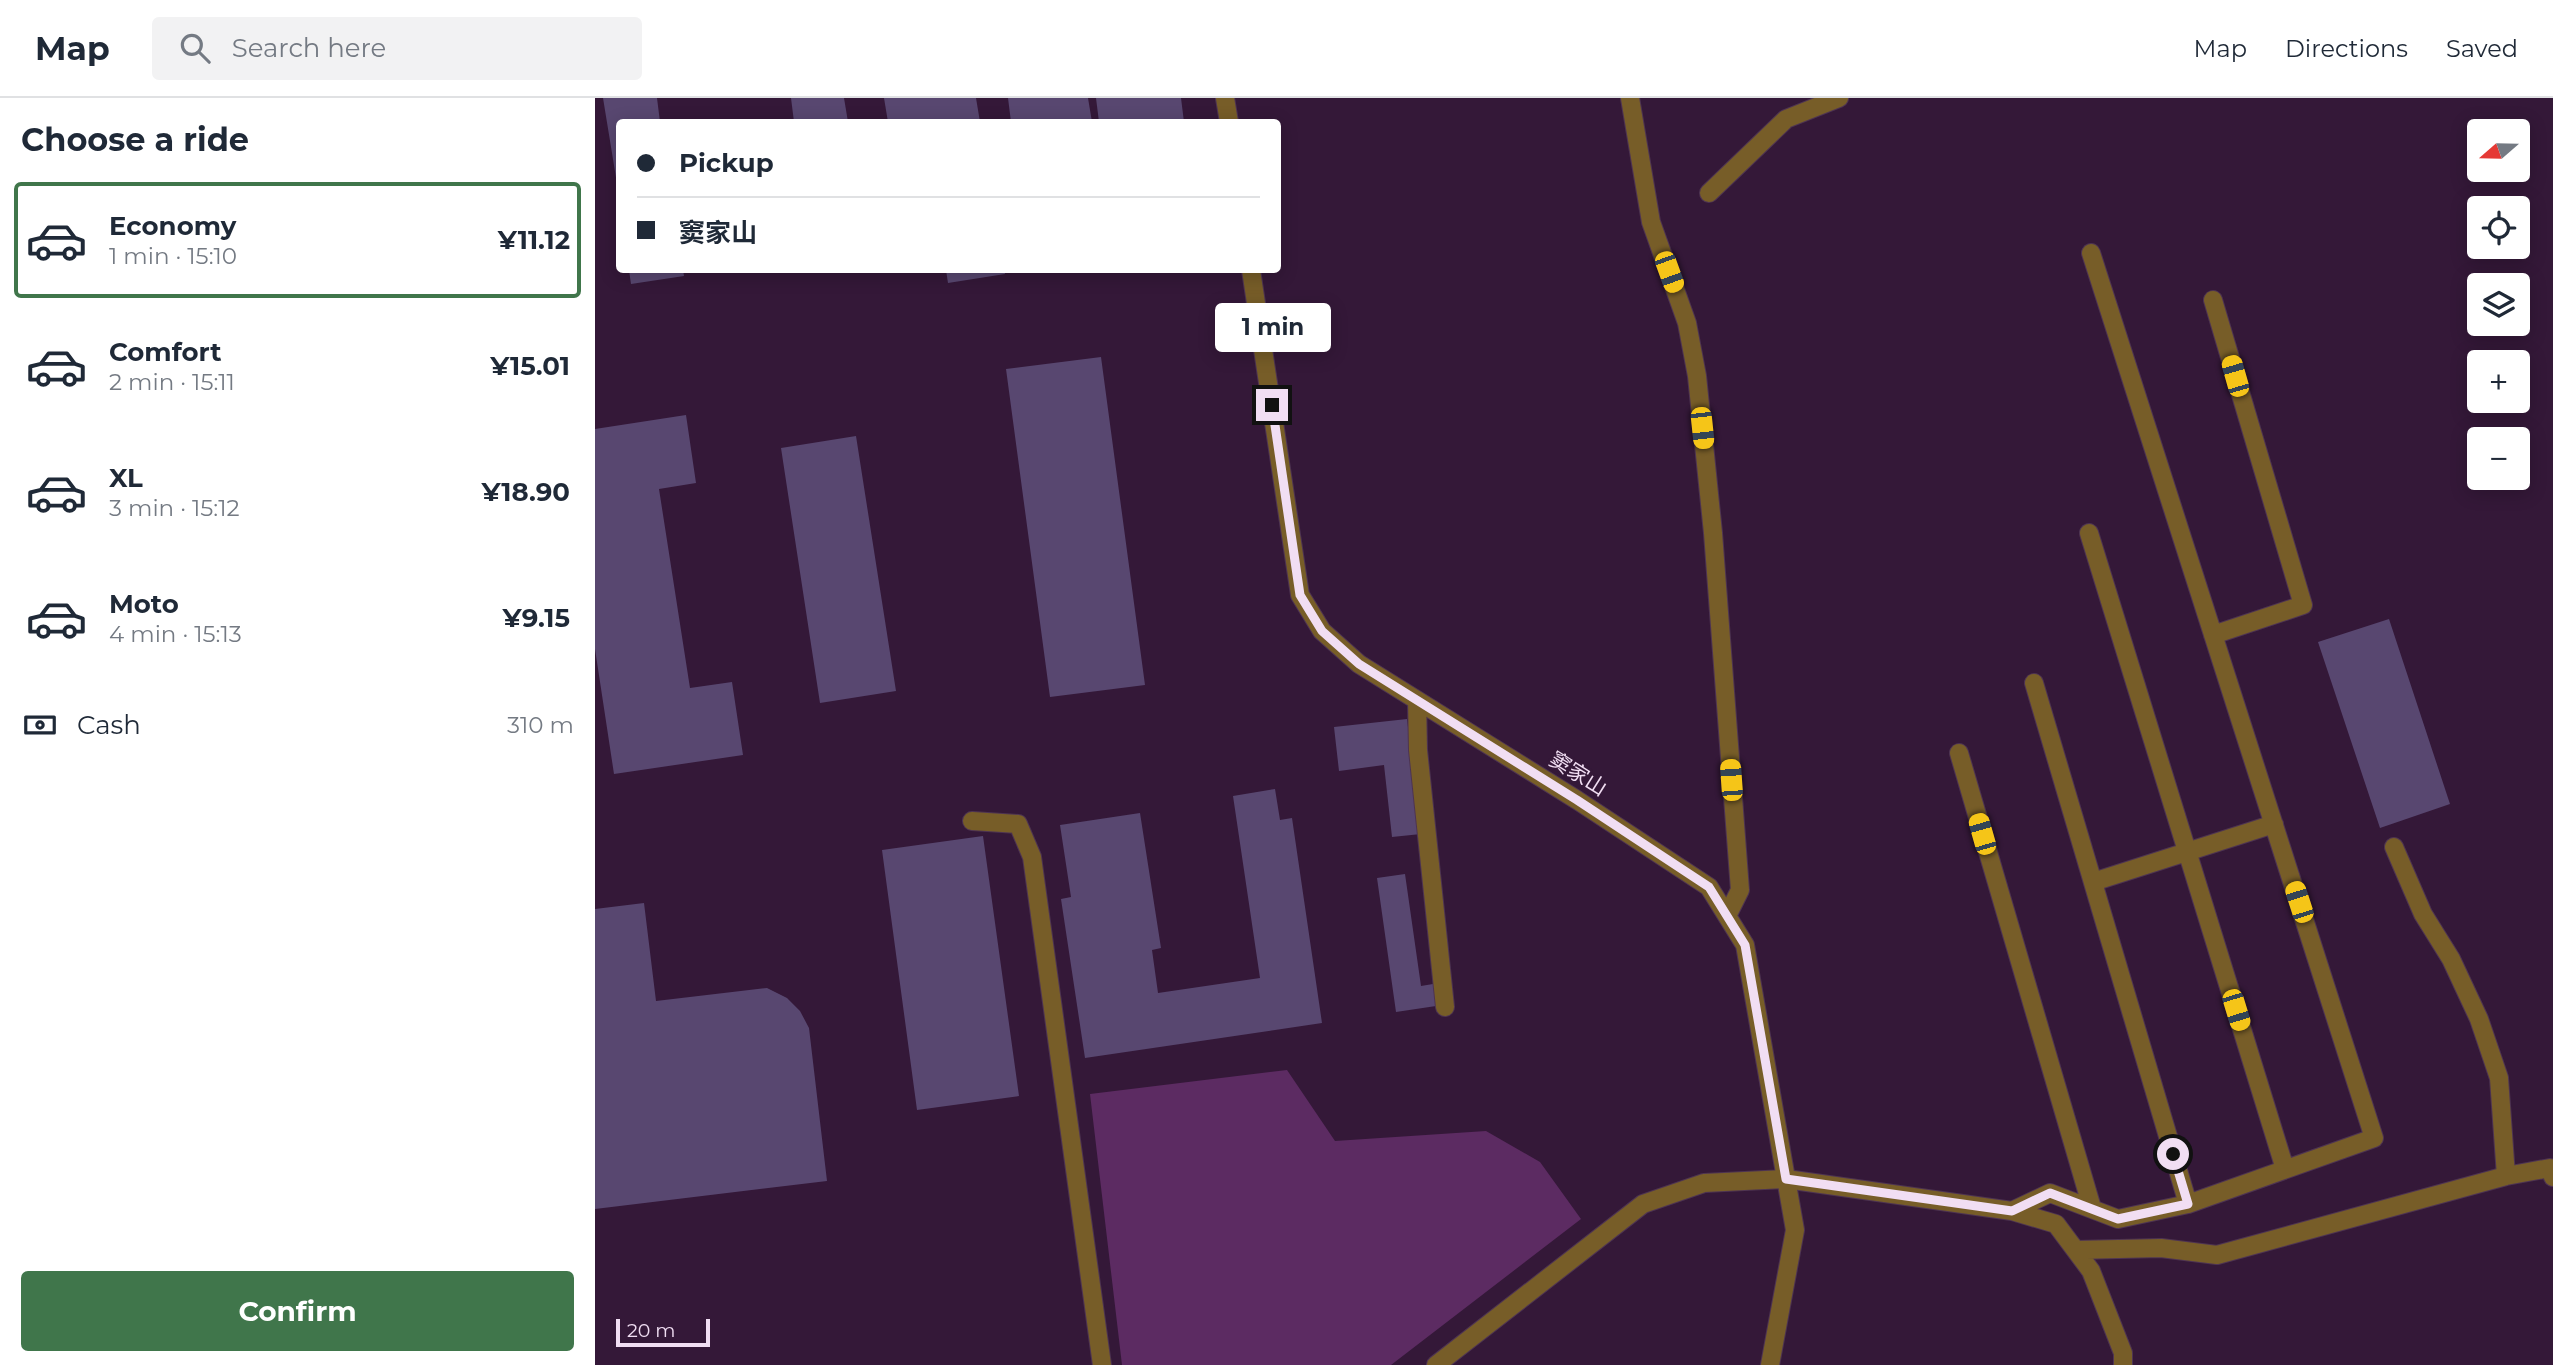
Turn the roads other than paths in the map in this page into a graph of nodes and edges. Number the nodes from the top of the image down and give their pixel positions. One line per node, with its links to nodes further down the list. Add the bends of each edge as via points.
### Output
1 (1225, 98): 4 (street)
2 (1630, 98): 19 (street, via 1651,222 1687,323 1697,376 1740,890)
3 (1839, 98): 5 (street, via 1786,119)
4 (1228, 119)
5 (1709, 194)
6 (2091, 253): 10 (street)
7 (1251, 273): 12 (street, 窦家山, via 1300,595 1322,631 1359,664)
8 (2213, 300): 10 (street, via 2303,605)
9 (2089, 533): 17 (street)
10 (2213, 635): 15 (street)
11 (2034, 683): 18 (street)
12 (1417, 700): 19 (street, 窦家山, via 1709,887); 20 (street, via 1418,750)
13 (1959, 753): 26 (street)
14 (972, 821): 29 (street, via 1019,824 1032,857)
15 (2274, 824): 17 (street); 21 (street, via 2374,1138)
16 (2393, 847): 22 (street, via 2423,914 2451,959 2499,1078)
17 (2187, 852): 18 (street); 21 (street)
18 (2092, 882): 25 (street)
19 (1727, 916): 24 (street, 窦家山, via 1745,945)
20 (1445, 1007)
21 (2285, 1169): 25 (street)
22 (2506, 1176): 23 (street, via 2550,1168); 28 (street, via 2217,1255 2161,1248)
23 (2553, 1177)
24 (1786, 1179): 27 (street); 30 (street, via 1704,1183 1643,1204); 31 (street, 窦家山, via 1795,1230)
25 (2188, 1204): 26 (street, via 2118,1219)
26 (2092, 1209): 27 (street, via 2050,1193)
27 (2012, 1211): 28 (street, via 2056,1224)
28 (2075, 1250): 32 (street, via 2091,1271 2123,1353)
29 (1102, 1365)
30 (1436, 1365)
31 (1770, 1365)
32 (2123, 1365)

